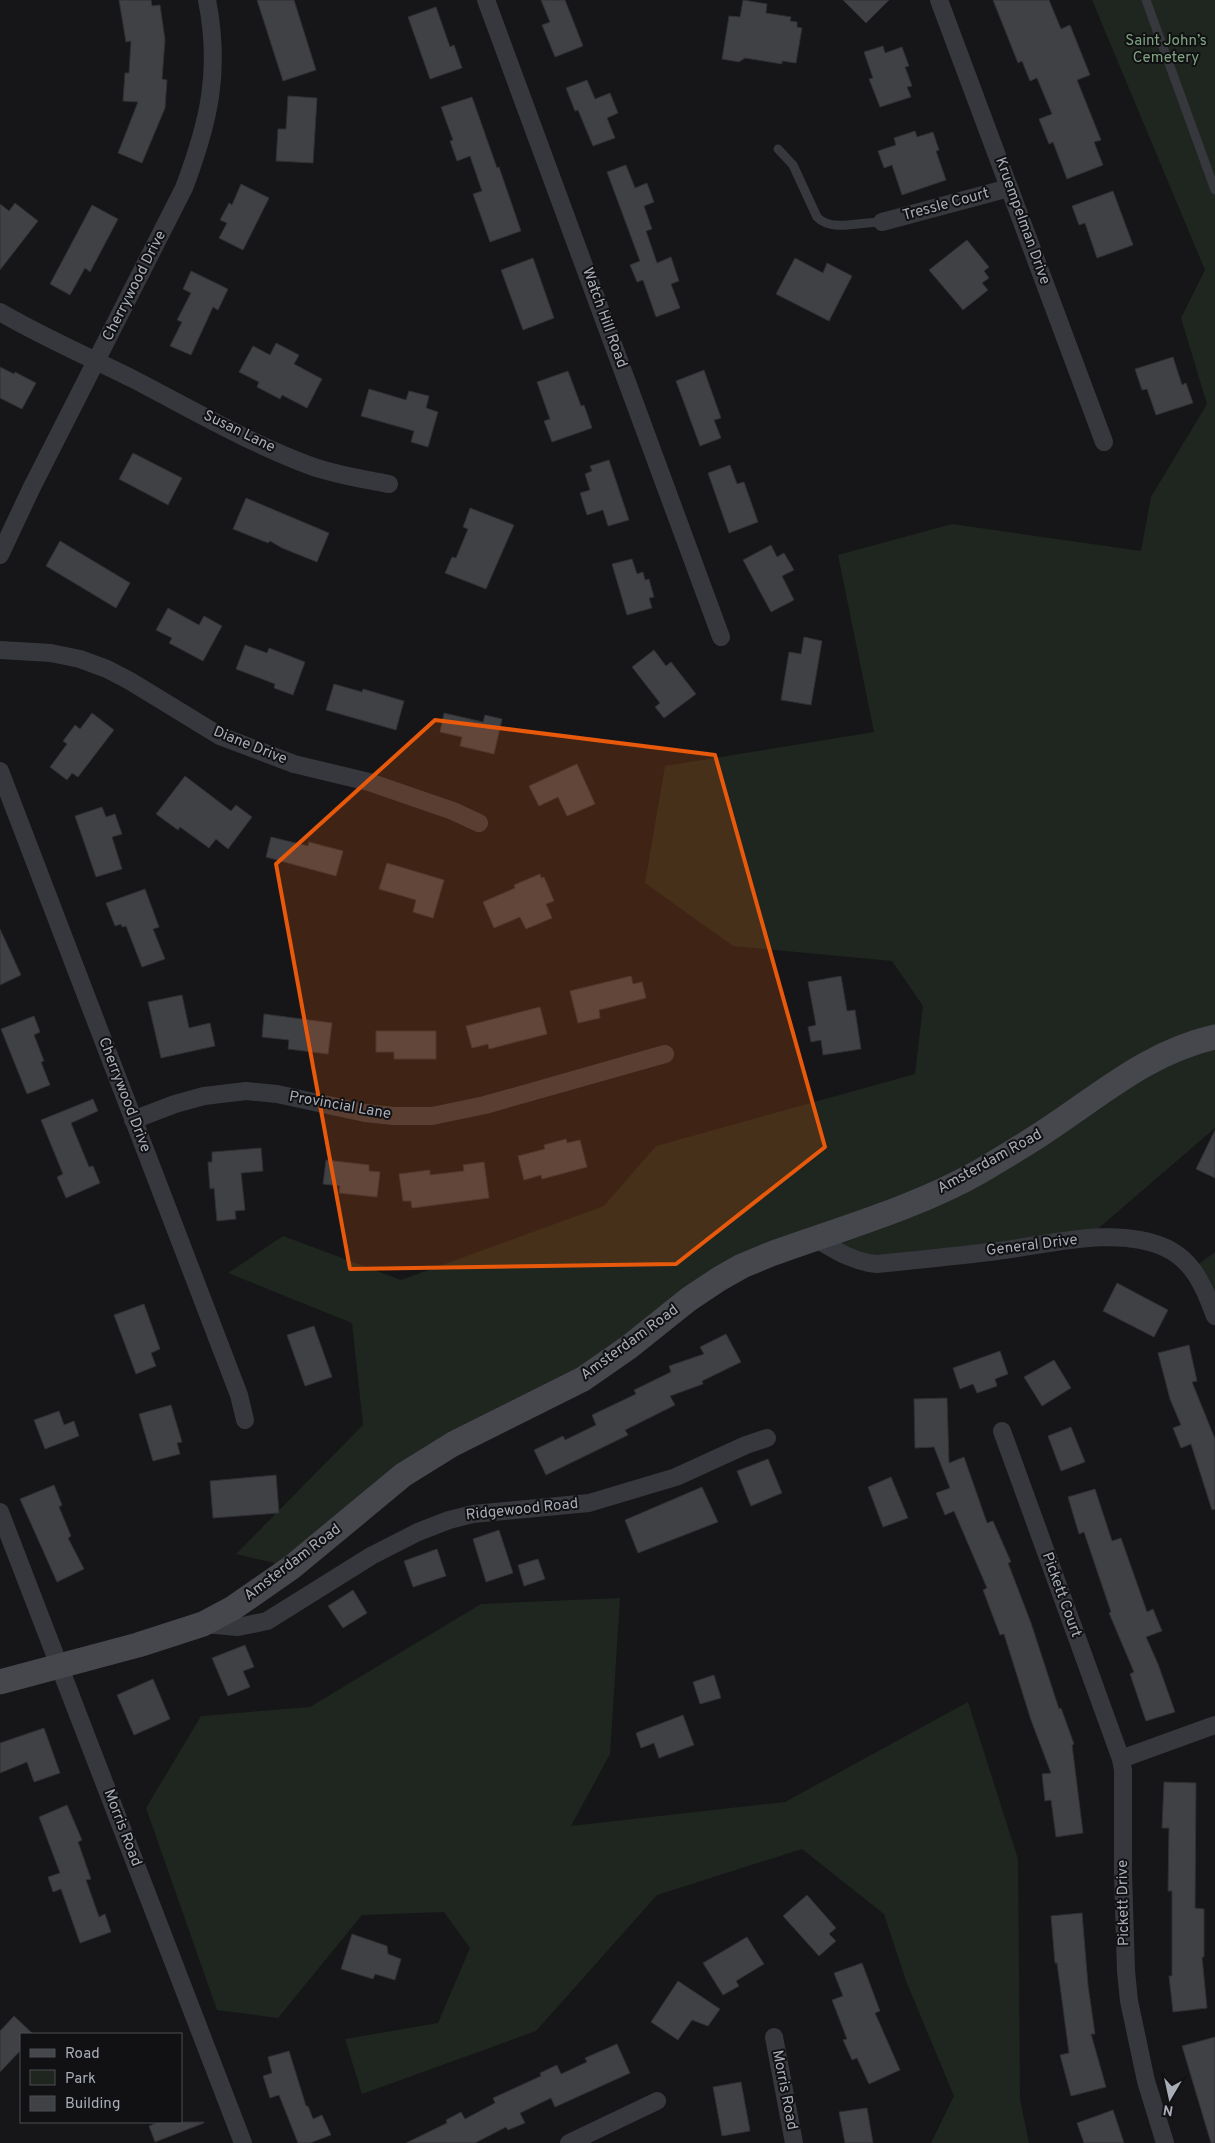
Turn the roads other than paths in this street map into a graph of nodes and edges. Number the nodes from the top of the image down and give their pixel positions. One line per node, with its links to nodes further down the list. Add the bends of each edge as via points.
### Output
1 (207, 0): 10 (street, Cherrywood Drive, via 214,63 210,107 201,143 184,188)
2 (486, 0): 14 (street, Watch Hill Road)
3 (939, 0): 6 (street, Kruempelman Drive)
4 (1146, 0): 7 (lane)
5 (778, 149): 8 (lane, via 793,165 822,222 831,225)
6 (1010, 188): 8 (street, Tressle Court); 11 (street, Kruempelman Drive)
7 (1215, 190)
8 (882, 222)
9 (0, 312): 10 (street, Susan Lane)
10 (97, 361): 12 (street, Susan Lane, via 244,436 312,466); 13 (street, Cherrywood Drive)
11 (1104, 442)
12 (389, 484)
13 (0, 555)
14 (721, 636)
15 (0, 650): 17 (street, Diane Drive, via 52,653 80,659 130,681 220,736 294,764 378,785)
16 (0, 770): 20 (street, Cherrywood Drive)
17 (479, 823)
18 (1215, 1037): 21 (street, Amsterdam Road, via 1192,1042 1153,1060 1110,1085 1044,1132 950,1187)
19 (665, 1054): 20 (street, Provincial Lane, via 484,1105 432,1116 365,1113 276,1094 246,1091 204,1096)
20 (133, 1120): 23 (street, Cherrywood Drive, via 239,1395)
21 (815, 1238): 22 (street, General Drive, via 841,1254 877,1264 1086,1240 1141,1239 1167,1248 1192,1269); 27 (street, Amsterdam Road, via 742,1266 719,1279 583,1379 453,1444 403,1475 292,1567 233,1608)
22 (1215, 1316)
23 (245, 1420)
24 (1002, 1431): 31 (street, Pickett Court)
25 (766, 1438): 27 (street, Ridgewood Road, via 676,1477 589,1503 473,1514 449,1520 371,1556 267,1621 238,1627)
26 (0, 1512): 28 (street, Morris Road)
27 (203, 1624): 28 (street, Amsterdam Road)
28 (60, 1667): 29 (street, Amsterdam Road); 34 (street, Morris Road)
29 (0, 1682)
30 (1215, 1725): 31 (street)
31 (1121, 1759): 37 (street, Pickett Drive, via 1129,2002 1146,2082)
32 (774, 2036): 36 (street, Morris Road)
33 (657, 2101): 35 (street)
34 (243, 2143)
35 (569, 2143)
36 (794, 2143)
37 (1165, 2143)

